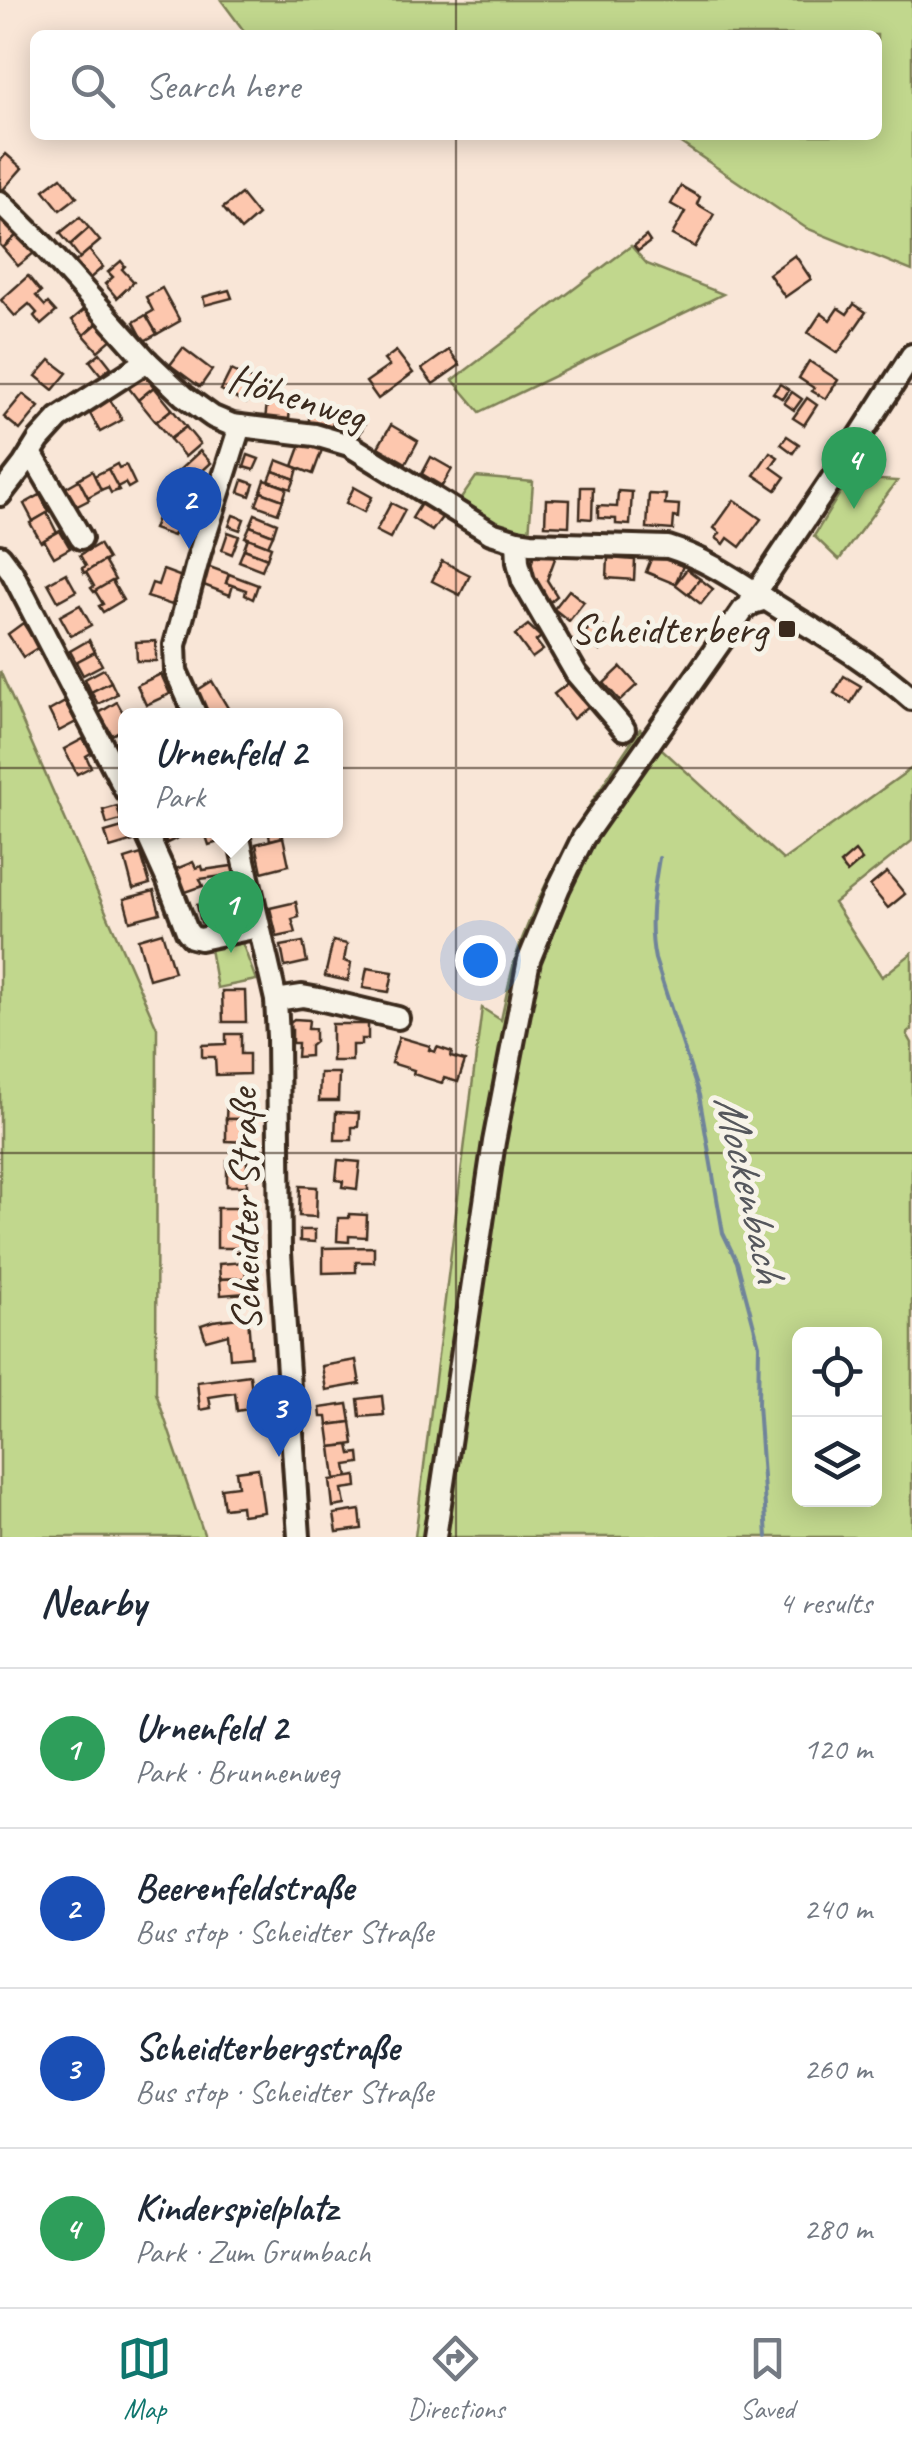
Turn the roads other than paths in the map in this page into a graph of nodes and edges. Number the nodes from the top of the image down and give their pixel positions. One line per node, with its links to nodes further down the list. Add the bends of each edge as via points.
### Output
1 (0, 202): 3 (street, Höhenweg)
2 (912, 355): 10 (street)
3 (147, 362): 4 (street, Höhenweg, via 204,411); 5 (street, via 73,407)
4 (240, 426): 8 (street, Höhenweg, via 349,446 491,533); 12 (street, via 175,646)
5 (31, 452): 6 (street); 7 (street)
6 (0, 495)
7 (81, 538)
8 (517, 541): 10 (street, Höhenweg, via 668,548 699,558); 13 (street, via 531,597 576,673)
9 (0, 556): 14 (street)
10 (761, 596): 11 (street, Höhenweg, via 864,659); 21 (street, via 743,610 583,838 529,960 494,1142)
11 (912, 700)
12 (192, 708)
13 (624, 729)
14 (118, 776)
15 (149, 838): 17 (street, via 192,937)
16 (239, 838): 17 (street, Scheidter Straße)
17 (258, 927): 18 (street, Scheidter Straße)
18 (276, 1000): 19 (street, via 302,996); 20 (street, Scheidter Straße, via 280,1253)
19 (398, 1018)
20 (299, 1537)
21 (435, 1537)

